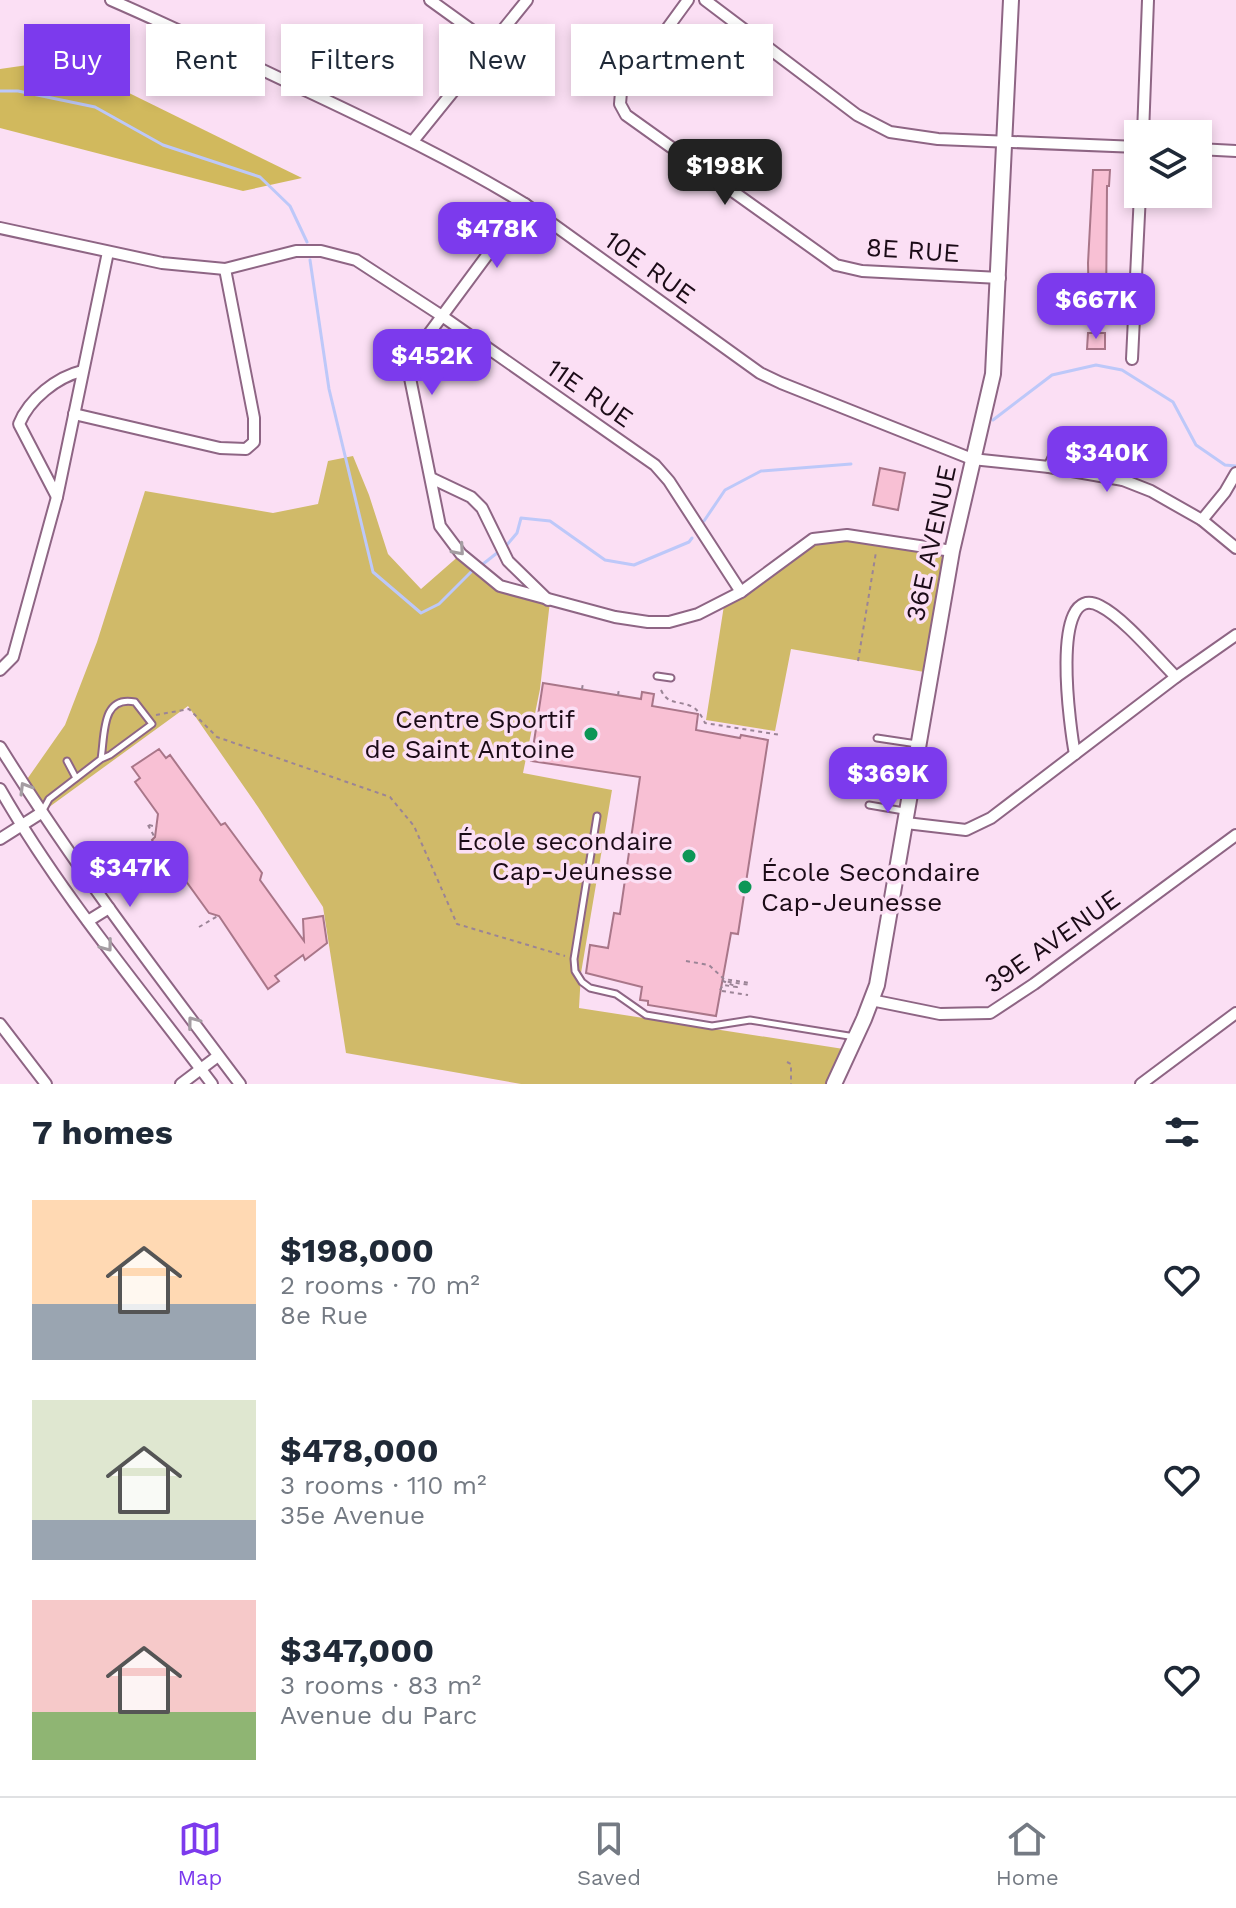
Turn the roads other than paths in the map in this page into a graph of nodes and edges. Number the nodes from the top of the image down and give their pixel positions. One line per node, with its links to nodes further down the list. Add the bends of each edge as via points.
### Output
1 (111, 0): 12 (street, 10E RUE)
2 (430, 0): 8 (street)
3 (527, 0): 9 (street)
4 (688, 0): 22 (street, 8E RUE, via 621,92 626,115 836,265)
5 (705, 0): 13 (street, via 875,125 919,137)
6 (1011, 0): 13 (street, 36E AVENUE)
7 (1148, 0): 11 (street)
8 (463, 24)
9 (507, 24)
10 (449, 96): 12 (street)
11 (1144, 120)
12 (413, 141): 17 (street, 10E RUE)
13 (1005, 141): 14 (street); 22 (street, 36E AVENUE)
14 (1124, 146)
15 (1212, 150): 16 (street)
16 (1236, 151)
17 (525, 204): 23 (street); 27 (street, 10E RUE, via 760,373)
18 (1139, 208): 24 (street)
19 (0, 228): 20 (street, 11E RUE)
20 (108, 252): 21 (street, 11E RUE); 25 (street)
21 (225, 269): 23 (street, 11E RUE, via 296,251 321,251 356,260); 26 (street, via 254,442 246,449 220,448)
22 (1000, 278): 27 (street, 36E AVENUE, via 993,374)
23 (442, 316): 30 (street, via 411,358 409,373); 36 (street, 11E RUE, via 655,465)
24 (1132, 359)
25 (82, 371): 26 (street); 32 (street, via 65,375 25,409 19,424)
26 (74, 414): 32 (street)
27 (972, 459): 28 (street, 10E RUE); 35 (street, 36E AVENUE)
28 (1049, 467): 31 (street, 10E RUE); 31 (street, via 1063,444 1093,437 1118,454)
29 (1236, 473): 33 (street)
30 (433, 479): 37 (street, via 482,508 508,561); 37 (street, one-way to 37, via 440,526 461,554 500,586)
31 (1123, 480): 33 (street, 10E RUE)
32 (57, 497): 39 (street, via 13,657)
33 (1202, 520): 34 (street, 10E RUE)
34 (1236, 548)
35 (952, 551): 36 (street, via 847,535 813,539); 44 (street, 36E AVENUE)
36 (741, 592): 37 (street, via 669,622 615,617)
37 (550, 601)
38 (1236, 635): 41 (street)
39 (0, 670)
40 (657, 676): 42 (lane)
41 (1176, 677): 46 (street); 46 (street, via 1098,604 1085,604 1075,612 1068,633 1068,716)
42 (671, 678)
43 (877, 738): 44 (lane)
44 (918, 744): 54 (street, 36E AVENUE)
45 (0, 747): 52 (street, one-way to 45)
46 (1075, 754): 54 (street, via 991,818 966,830)
47 (101, 759): 47 (lane, via 108,711 114,703 135,702 152,724); 49 (lane)
48 (67, 761): 49 (lane)
49 (76, 778): 52 (lane, via 49,799)
50 (0, 789): 55 (street)
51 (869, 805): 54 (lane)
52 (41, 813): 55 (street); 58 (street)
53 (597, 816): 63 (lane, via 574,959 582,982 616,994 646,1015 712,1026 750,1020)
54 (907, 817): 60 (street, 36E AVENUE)
55 (21, 825): 57 (street); 59 (street)
56 (1236, 835): 60 (street, 39E AVENUE, via 990,1013 940,1014)
57 (0, 839)
58 (109, 908): 59 (street); 64 (street, one-way to 58)
59 (88, 921): 65 (street, one-way to 65)
60 (871, 1000): 63 (street, 36E AVENUE)
61 (1236, 1013): 71 (street)
62 (1, 1028): 66 (street)
63 (856, 1038): 70 (street, 36E AVENUE)
64 (218, 1056): 65 (street); 69 (street)
65 (200, 1068): 67 (street); 68 (street)
66 (46, 1084)
67 (181, 1084)
68 (212, 1084)
69 (240, 1084)
70 (834, 1084)
71 (1141, 1084)

